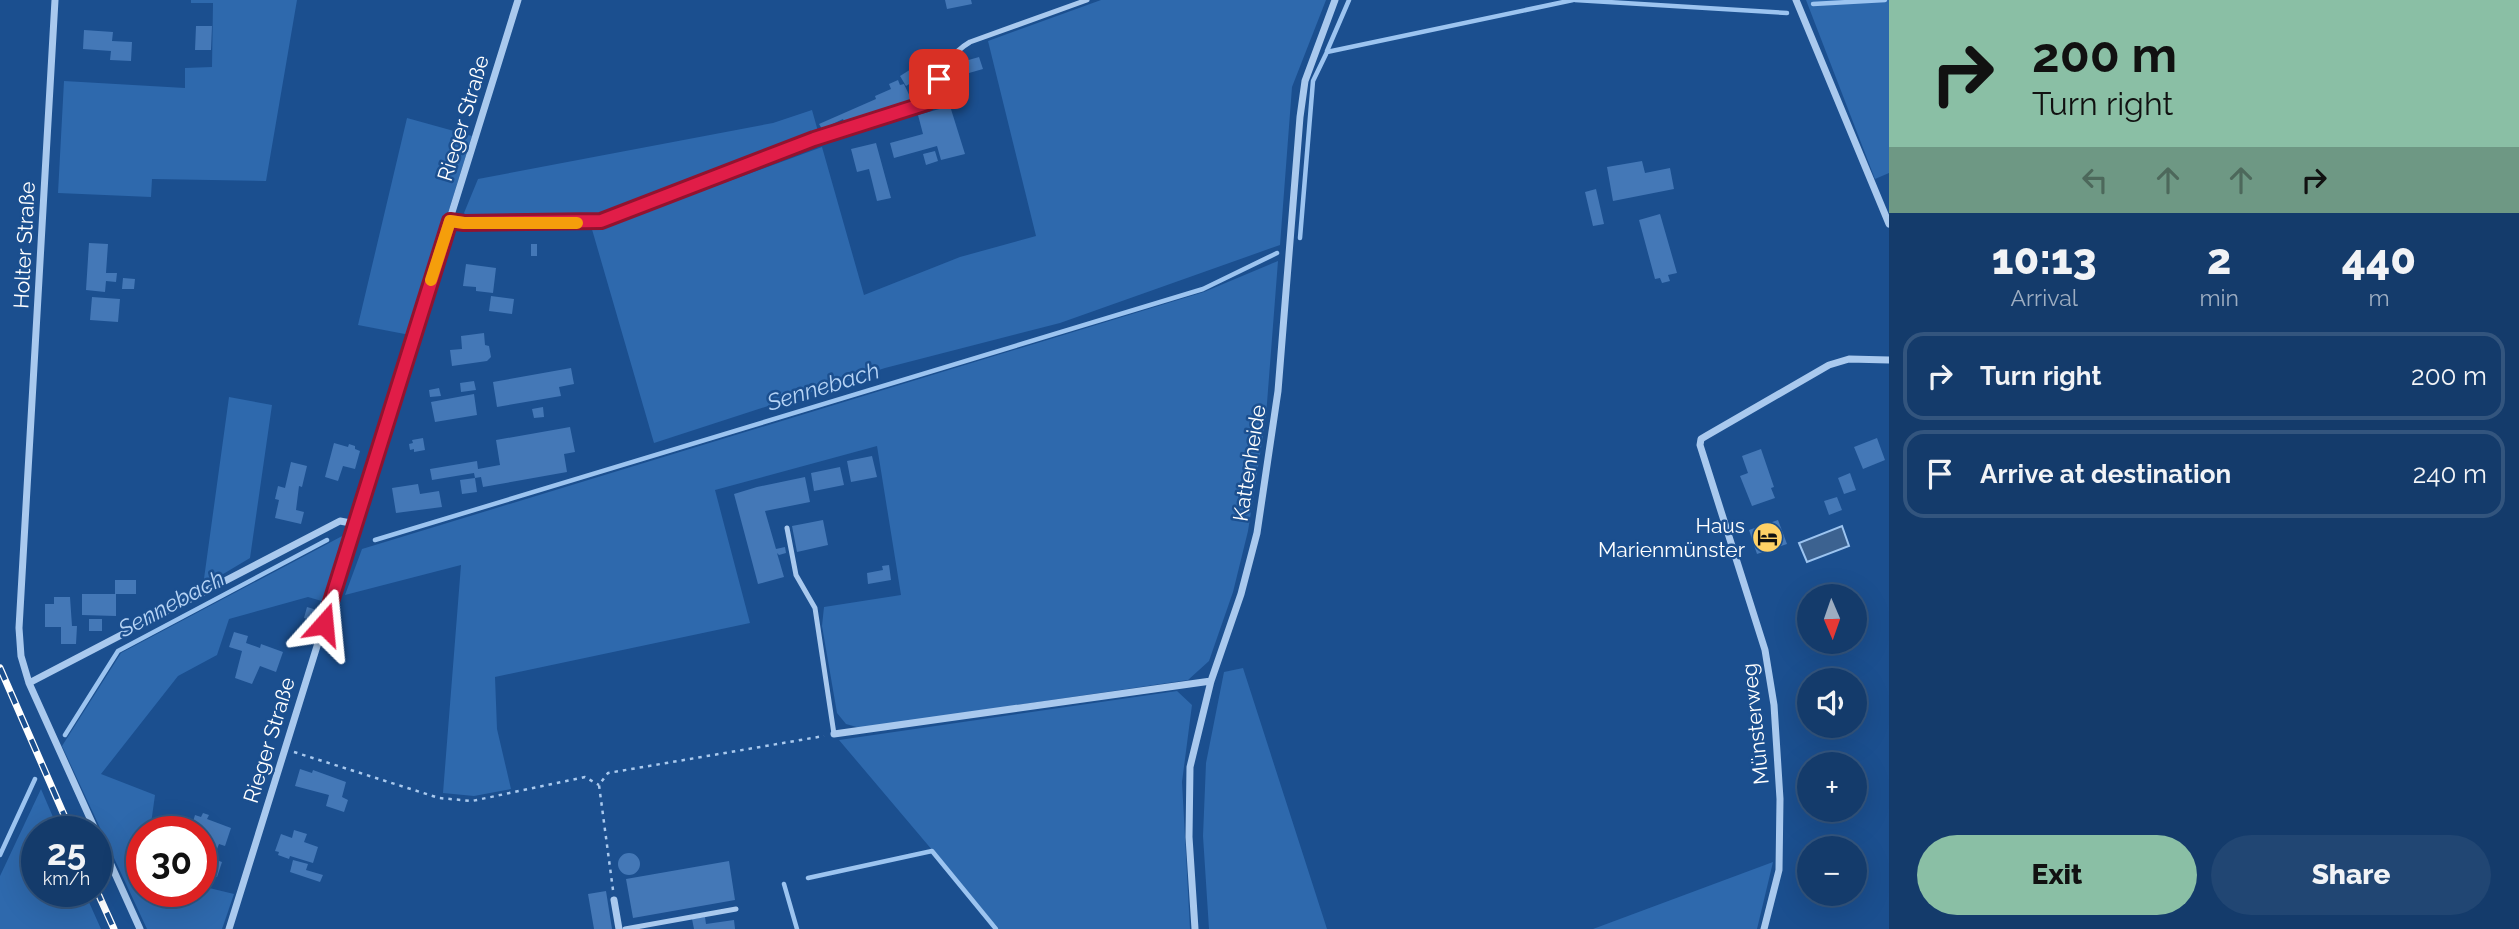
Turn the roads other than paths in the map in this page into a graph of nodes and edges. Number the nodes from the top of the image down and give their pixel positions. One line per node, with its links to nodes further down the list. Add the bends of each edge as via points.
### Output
1 (55, 0): 12 (street, Holter Straße, via 19,628)
2 (519, 0): 6 (street, Rieger Straße)
3 (1087, 0): 6 (lane, via 958,49 927,103 814,139 601,221)
4 (1335, 0): 11 (street, Kattenheide, via 1305,81 1278,391 1257,533)
5 (1796, 0): 7 (street)
6 (450, 221): 9 (street, Rieger Straße)
7 (1889, 224)
8 (1889, 360): 21 (street, Münsterweg, via 1849,359 1829,365 1706,436 1700,445 1765,650 1774,705 1779,870)
9 (356, 524): 12 (street, via 340,521); 17 (street, Rieger Straße)
10 (787, 528): 13 (lane, via 796,575 815,608)
11 (1212, 681): 13 (street); 20 (street, Kattenheide, via 1191,767 1189,837)
12 (29, 683): 16 (street, Holter Straße)
13 (834, 734)
14 (614, 900): 18 (street)
15 (736, 909): 19 (lane)
16 (140, 929)
17 (229, 929)
18 (620, 929)
19 (625, 929)
20 (1195, 929)
21 (1765, 929)

